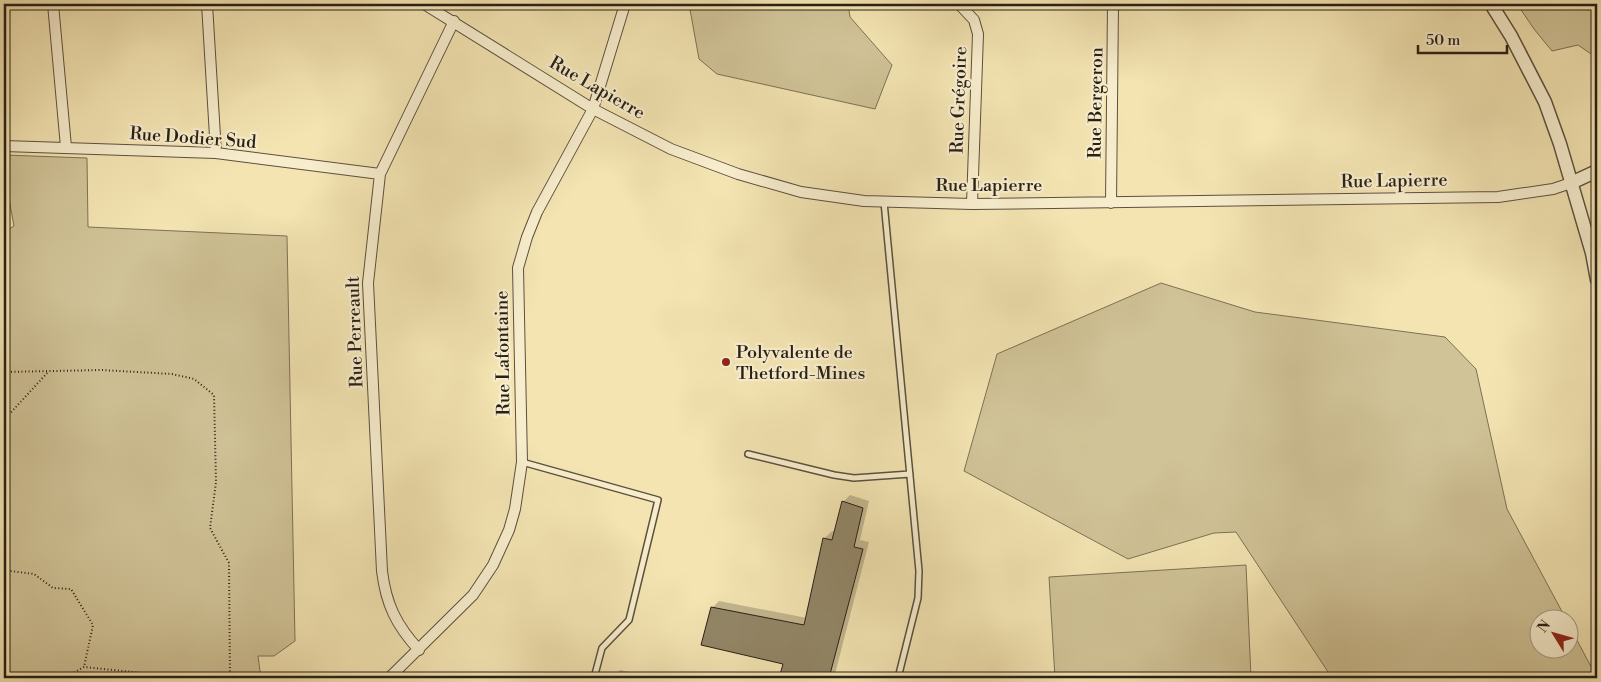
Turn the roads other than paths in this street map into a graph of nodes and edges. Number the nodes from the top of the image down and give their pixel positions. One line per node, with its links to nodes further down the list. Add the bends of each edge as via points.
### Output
1 (53, 4): 11 (street)
2 (207, 4): 12 (street)
3 (424, 4): 8 (street, Rue Lapierre)
4 (625, 4): 9 (street, Rue Lafontaine)
5 (959, 4): 18 (street, Rue Grégoire, via 974,20 978,34)
6 (1113, 4): 17 (street, Rue Bergeron)
7 (1491, 4): 15 (street, via 1545,102)
8 (454, 21): 9 (street, Rue Lapierre); 14 (street, Rue Perreault)
9 (593, 109): 16 (street, Rue Lapierre, via 671,149 738,174 801,192); 21 (street, Rue Lafontaine, via 537,212 518,268)
10 (4, 146): 11 (street, Rue Dodier Sud)
11 (66, 147): 12 (street, Rue Dodier Sud)
12 (216, 153): 14 (street, Rue Dodier Sud)
13 (1597, 171): 15 (street, Rue Lapierre)
14 (380, 174): 23 (street, Rue Perreault, via 368,282 382,571 385,594 394,616 407,638)
15 (1571, 184): 17 (street, Rue Lapierre, via 1553,190 1498,197); 19 (street)
16 (884, 201): 18 (street, Rue Lapierre); 22 (lane)
17 (1112, 203): 18 (street, Rue Lapierre)
18 (972, 204)
19 (1597, 280)
20 (748, 454): 22 (lane, via 844,477)
21 (522, 462): 23 (street, Rue Lafontaine, via 509,530 493,565 473,595); 25 (lane, via 658,500 629,620 602,648)
22 (910, 474): 26 (lane, via 919,572 918,598)
23 (419, 650): 24 (street, Rue Lafontaine)
24 (390, 678)
25 (594, 678)
26 (898, 678)

